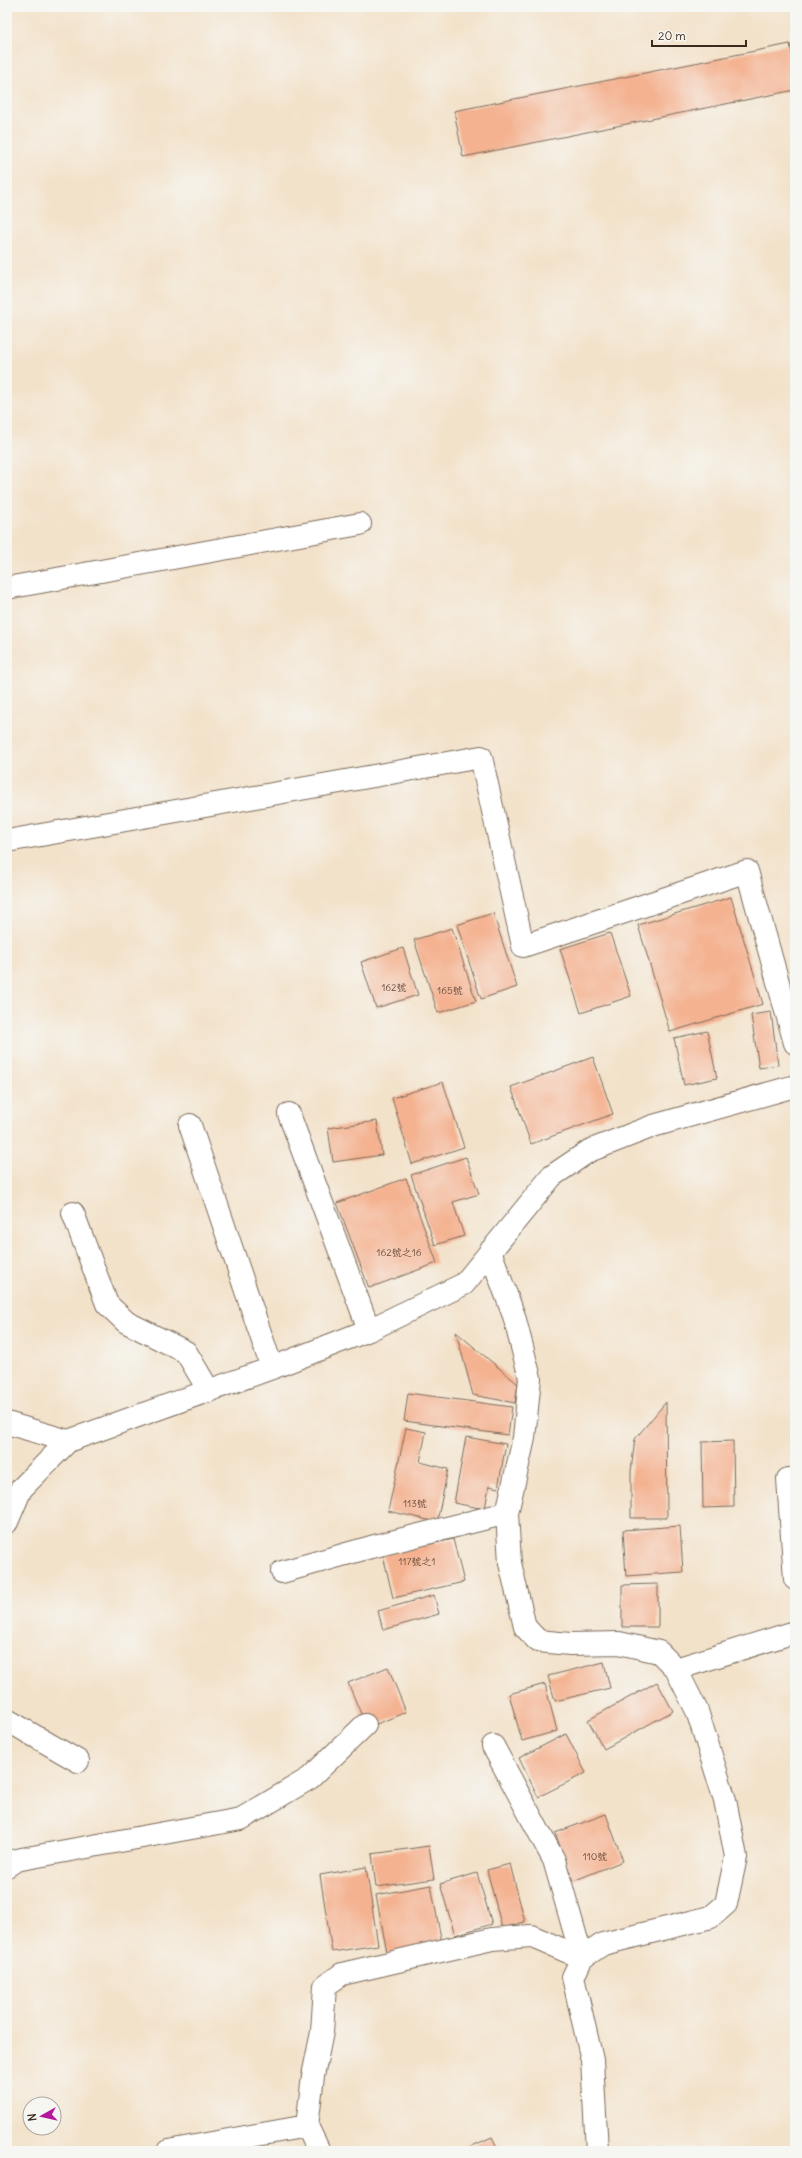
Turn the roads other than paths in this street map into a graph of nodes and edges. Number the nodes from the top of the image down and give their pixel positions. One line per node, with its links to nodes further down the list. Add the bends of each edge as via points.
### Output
1 (360, 524): 2 (street)
2 (7, 588)
3 (7, 841): 4 (street, via 481,757 523,946 748,872)
4 (795, 1043)
5 (795, 1086): 9 (street, via 653,1126 589,1151 552,1176)
6 (289, 1114): 10 (street)
7 (190, 1125): 11 (street)
8 (73, 1213): 12 (street, via 107,1304 126,1322 186,1352)
9 (490, 1251): 10 (street, via 464,1284); 16 (street, via 514,1316 530,1378 524,1438)
10 (369, 1330): 11 (street)
11 (272, 1368): 12 (street)
12 (209, 1391): 14 (street)
13 (7, 1423): 14 (street)
14 (68, 1441): 17 (street, via 21,1489)
15 (795, 1479): 19 (street, via 788,1479)
16 (507, 1513): 18 (street); 21 (street, via 510,1563 525,1627 538,1641 570,1644 620,1643 659,1652)
17 (7, 1522)
18 (282, 1572)
19 (795, 1579)
20 (795, 1632): 21 (street)
21 (676, 1669): 27 (street, via 697,1711 727,1808 736,1857 726,1904 711,1917 603,1944)
22 (7, 1720): 25 (street)
23 (365, 1725): 26 (street, via 310,1778 241,1819 16,1860)
24 (493, 1746): 27 (street, via 554,1860)
25 (78, 1761)
26 (7, 1866)
27 (582, 1958): 28 (street, via 531,1936 492,1939 342,1974 325,1986 322,2032 312,2076); 31 (street, via 573,1977 592,2060)
28 (307, 2126): 29 (street); 30 (street)
29 (168, 2151)
30 (318, 2151)
31 (597, 2151)

